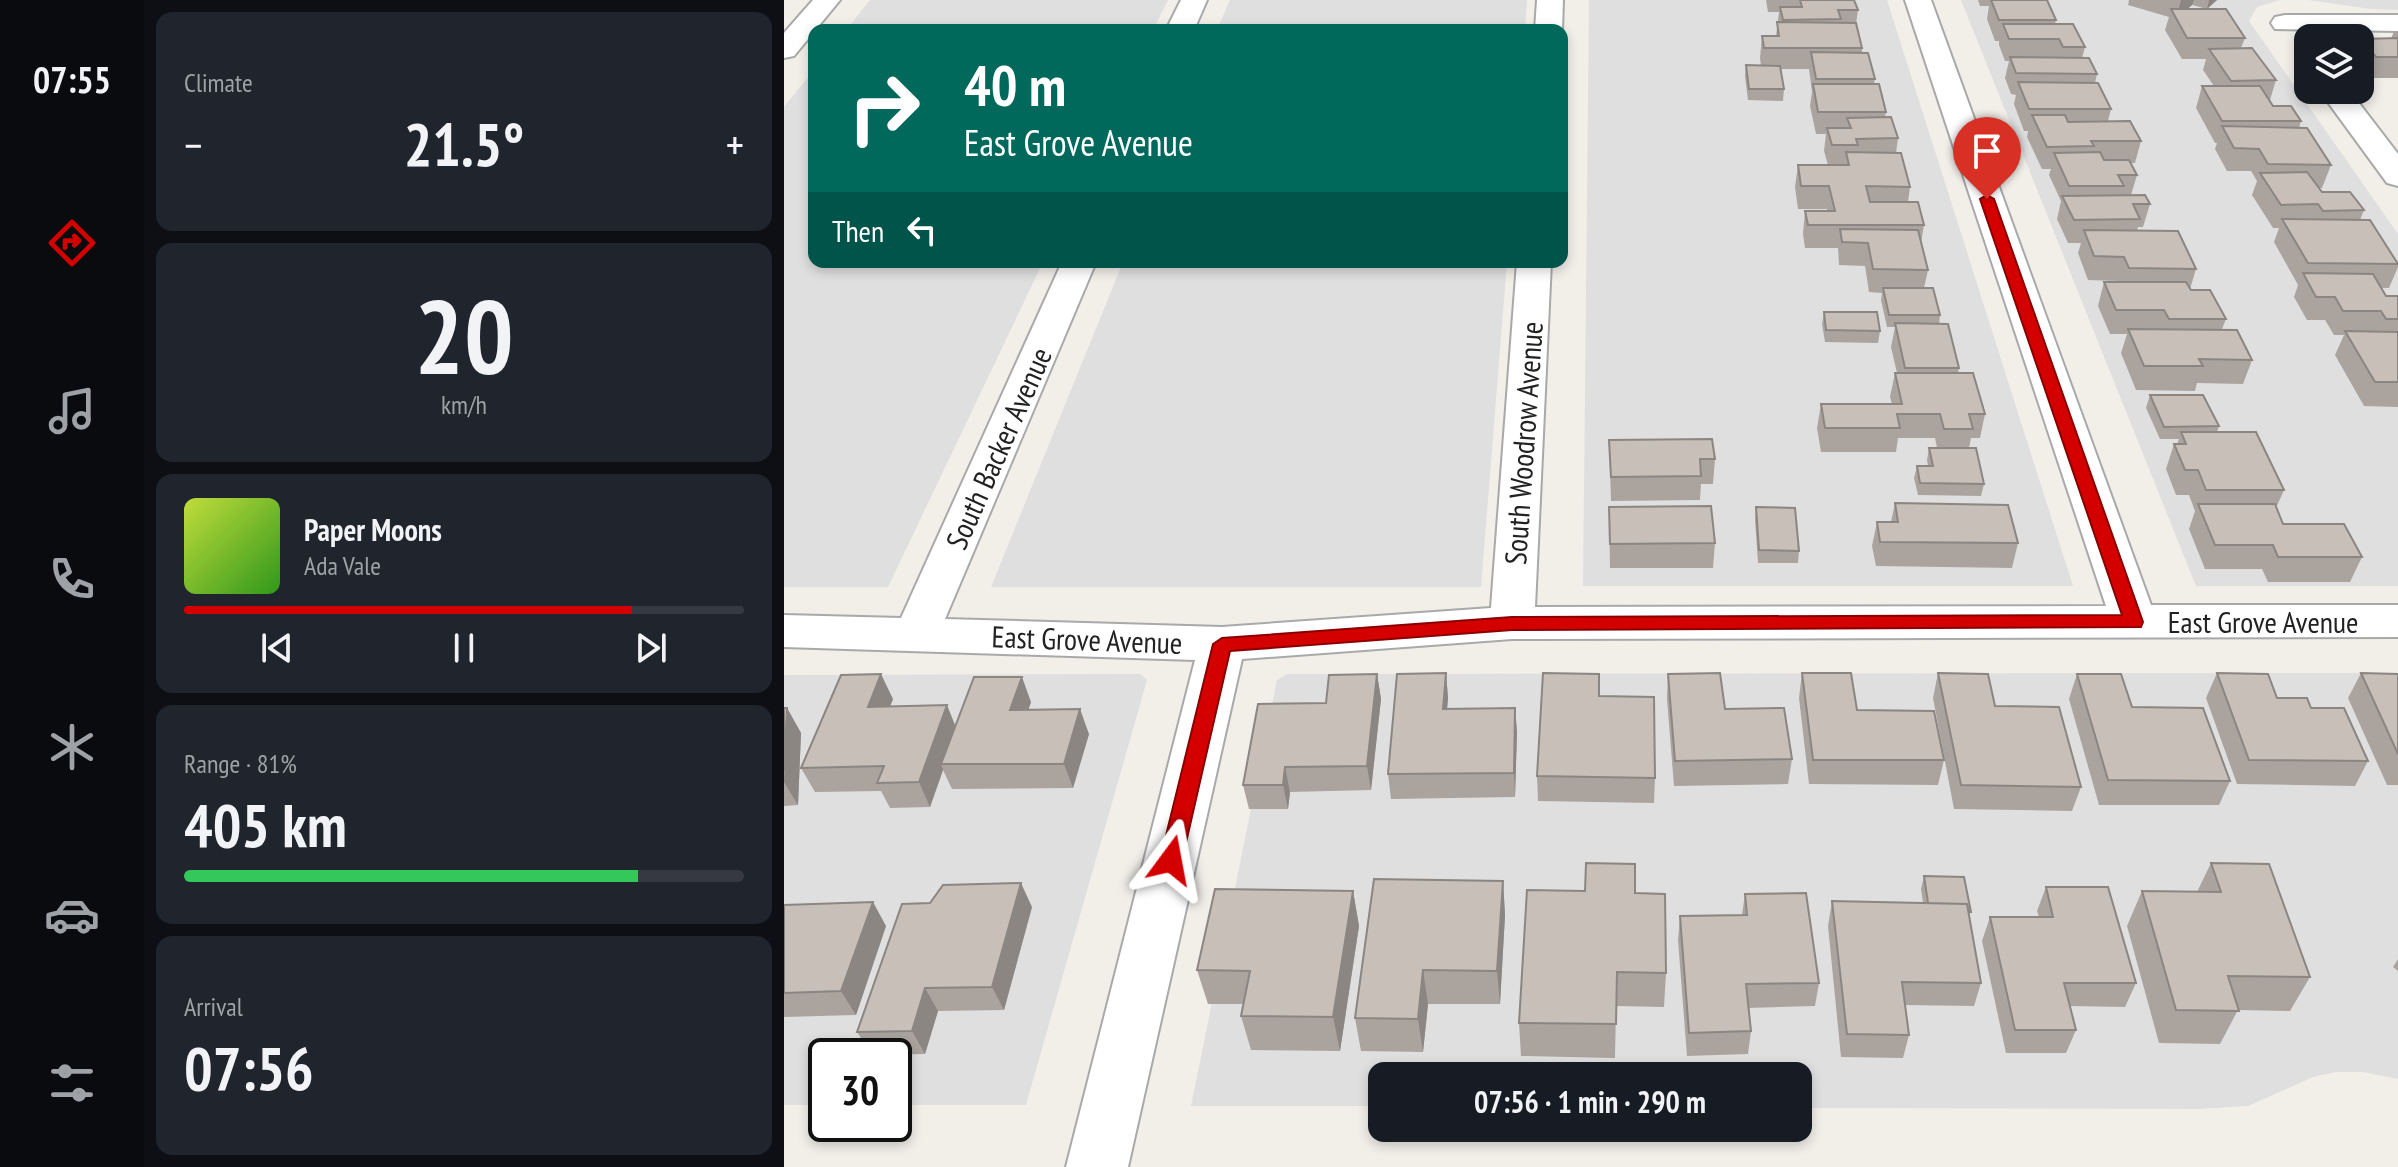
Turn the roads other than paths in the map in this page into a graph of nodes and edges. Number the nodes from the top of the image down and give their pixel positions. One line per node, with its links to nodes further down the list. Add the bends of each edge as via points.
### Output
1 (827, 0): 9 (street)
2 (1194, 0): 6 (street)
3 (1550, 0): 7 (street)
4 (1918, 0): 15 (street)
5 (2398, 23): 8 (street, via 2285,23)
6 (1183, 24)
7 (1549, 24)
8 (2294, 35)
9 (784, 50)
10 (2344, 104): 11 (street)
11 (2398, 176)
12 (1076, 268): 18 (street, South Backer Avenue)
13 (1534, 268): 16 (street, South Woodrow Avenue)
14 (2398, 621): 15 (street, East Grove Avenue)
15 (2134, 622): 16 (street, East Grove Avenue)
16 (1512, 623): 19 (street, East Grove Avenue)
17 (784, 631): 18 (street, East Grove Avenue)
18 (917, 633): 19 (street, East Grove Avenue)
19 (1222, 644): 20 (street)
20 (1097, 1167)

